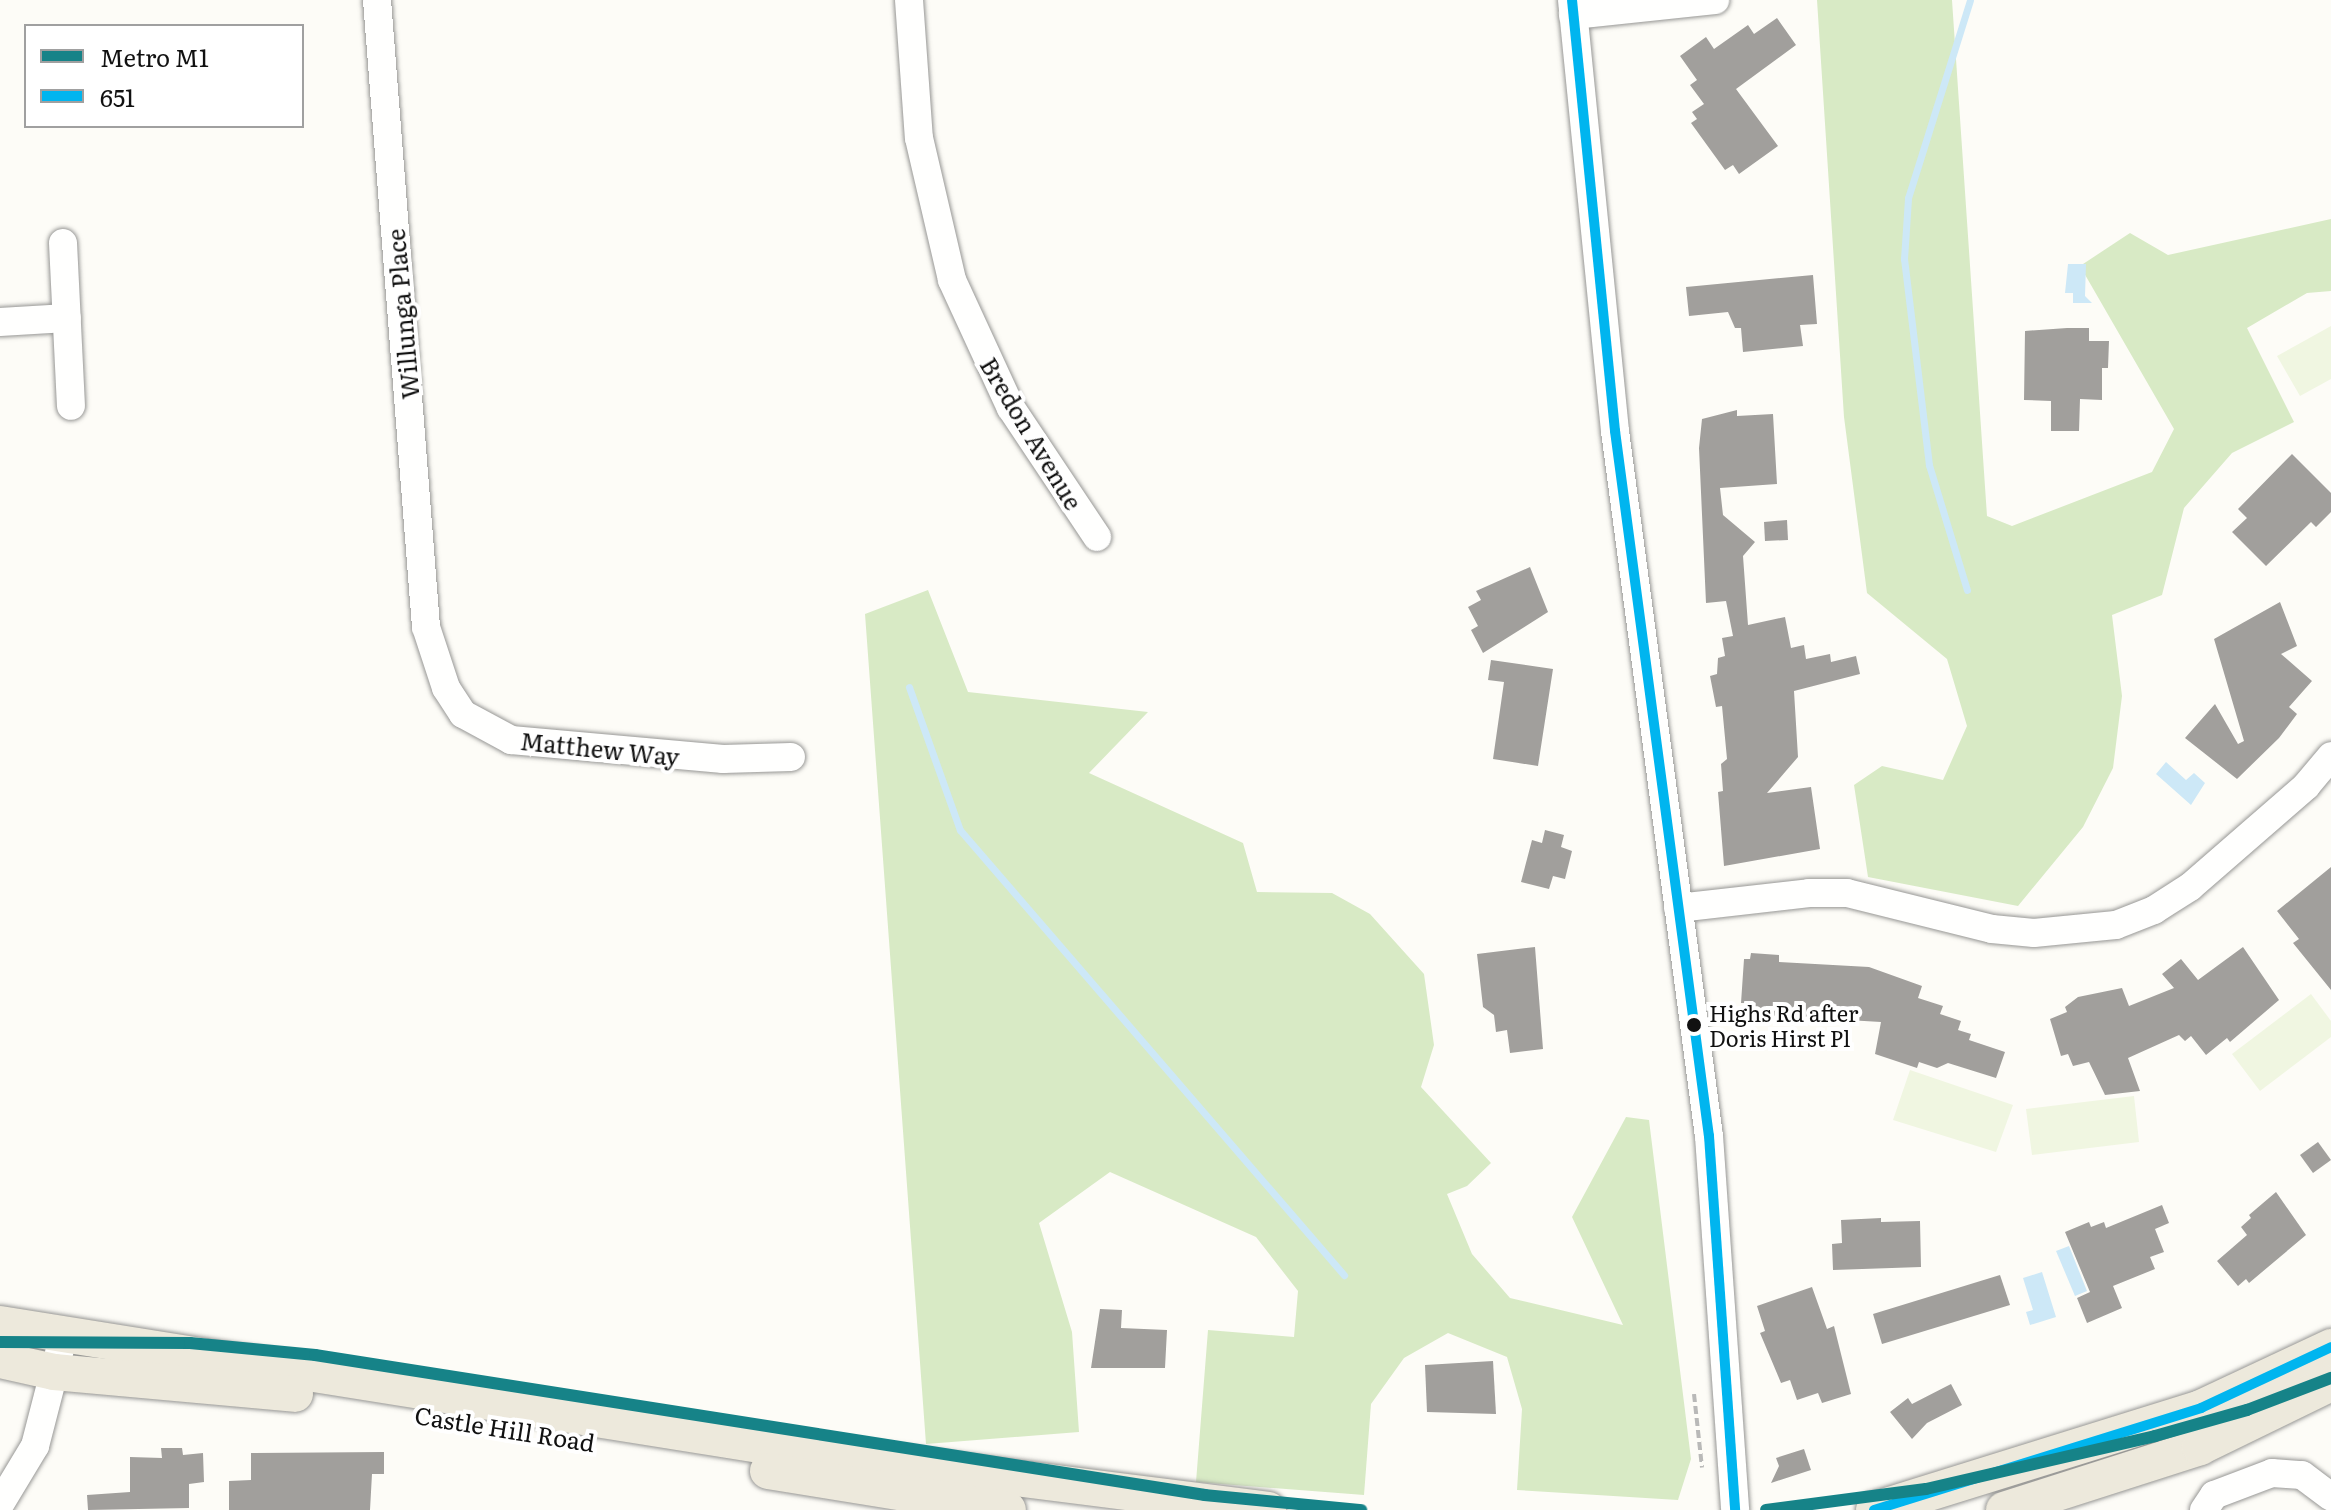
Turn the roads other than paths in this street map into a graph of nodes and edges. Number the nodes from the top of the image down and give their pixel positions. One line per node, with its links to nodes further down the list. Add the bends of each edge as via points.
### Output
1 (377, 0): 10 (street, Willunga Place)
2 (909, 0): 9 (street, Bredon Avenue, via 919,138 952,280 1011,408)
3 (1715, 0): 4 (street)
4 (1573, 7): 13 (street, via 1615,431)
5 (63, 243): 6 (street)
6 (67, 318): 7 (street); 8 (street)
7 (0, 322)
8 (71, 406)
9 (1097, 537)
10 (426, 627): 12 (street, Matthew Way, via 446,688 463,714 511,740 723,759)
11 (2331, 756): 13 (street, via 2306,786 2190,887 2154,910 2116,925 2034,933 1992,929 1847,893)
12 (791, 757)
13 (1678, 908): 23 (street, via 1709,1136)
14 (0, 1324): 16 (main road, Castle Hill Road)
15 (2331, 1347): 24 (main road, via 2201,1408)
16 (59, 1355): 17 (main road, Castle Hill Road); 20 (street, via 26,1468); 21 (main road, Castle Hill Road); 22 (main road, Castle Hill Road)
17 (0, 1360)
18 (2331, 1383): 25 (main road, via 2200,1447)
19 (2331, 1497): 26 (street, via 2302,1475 2272,1473 2214,1495)
20 (0, 1504)
21 (1008, 1510)
22 (1268, 1510)
23 (1735, 1510)
24 (1874, 1510)
25 (2004, 1510)
26 (2204, 1510)

